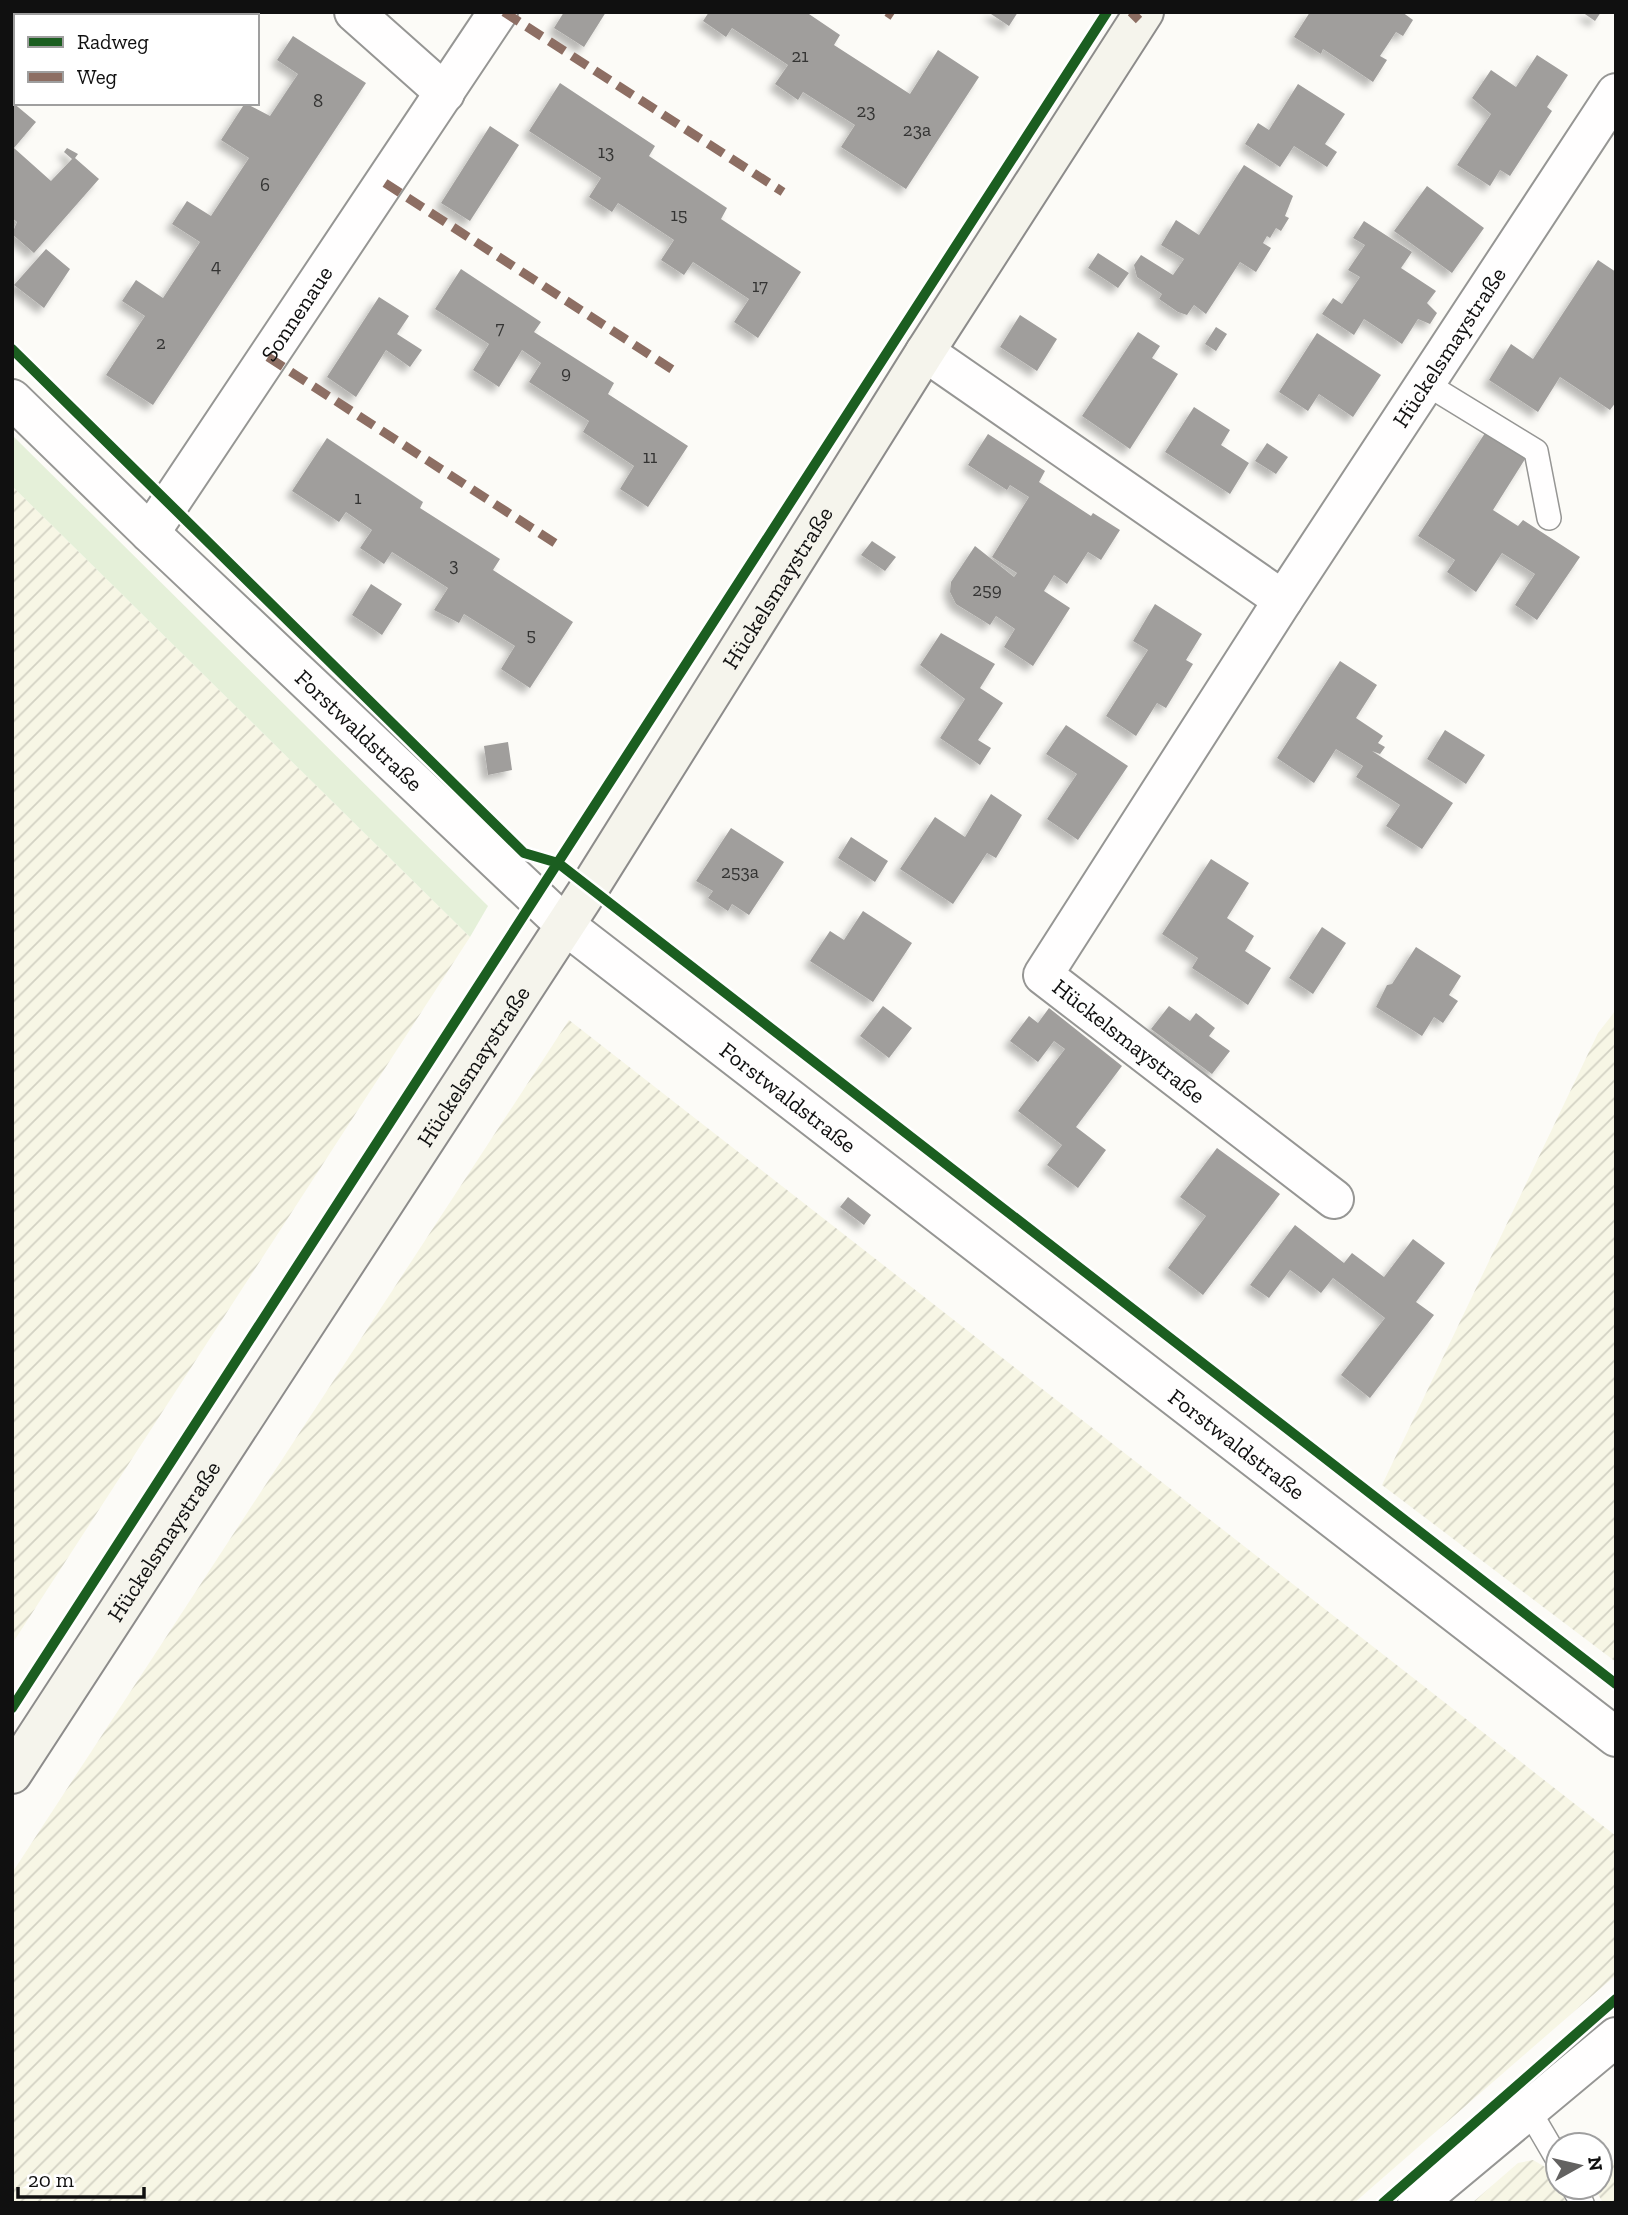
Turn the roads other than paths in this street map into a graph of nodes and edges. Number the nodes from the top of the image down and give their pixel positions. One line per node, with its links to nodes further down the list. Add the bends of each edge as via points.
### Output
1 (354, 12): 4 (street)
2 (498, 12): 4 (street, Sonnenaue)
3 (1144, 12): 6 (main road, Hückelsmaystraße)
4 (445, 93): 10 (street, Sonnenaue)
5 (1616, 93): 7 (street, Hückelsmaystraße)
6 (925, 352): 11 (street); 12 (main road, Hückelsmaystraße)
7 (1425, 383): 9 (lane, via 1536,451); 11 (street, Hückelsmaystraße)
8 (12, 399): 10 (street, Forstwaldstraße)
9 (1549, 518)
10 (149, 533): 12 (street, Forstwaldstraße)
11 (1283, 600): 13 (street, Hückelsmaystraße, via 1044,975)
12 (565, 925): 14 (street, Forstwaldstraße); 15 (main road, Hückelsmaystraße)
13 (1334, 1199)
14 (1616, 1737)
15 (12, 1774)
16 (1616, 2037): 17 (street)
17 (1527, 2107): 18 (lane); 19 (street)
18 (1544, 2136)
19 (1417, 2203)

